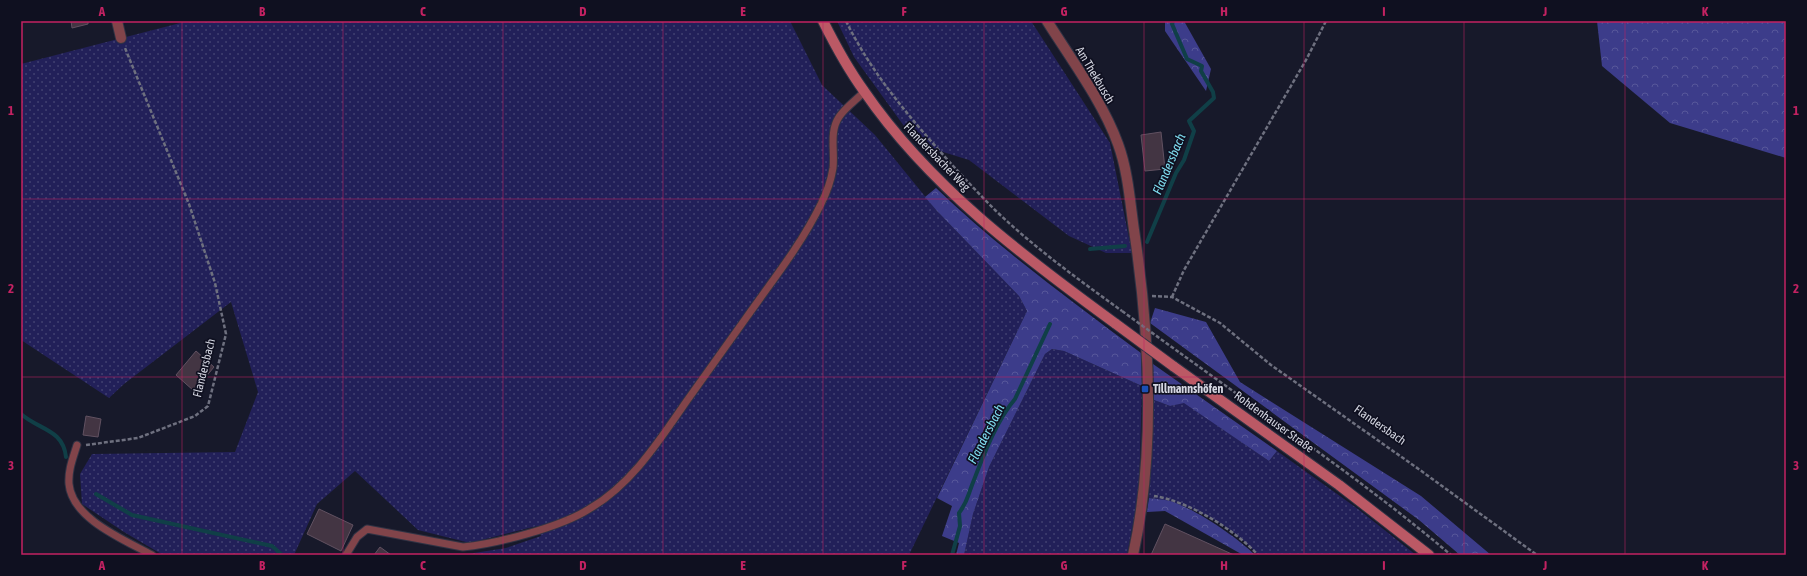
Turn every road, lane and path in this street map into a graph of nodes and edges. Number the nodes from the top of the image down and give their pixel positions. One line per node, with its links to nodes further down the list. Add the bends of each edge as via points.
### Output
1 (117, 21): 6 (street)
2 (823, 21): 7 (main road, Flandersbacher Weg)
3 (846, 21): 18 (path, bridge, via 875,72 905,112 956,170 997,211 1058,264 1365,487 1416,525)
4 (1047, 21): 9 (street, Am Thekbusch, via 1101,108 1118,144 1126,174)
5 (1326, 21): 10 (path, via 1184,270)
6 (121, 38): 11 (path, Flandersbach, via 189,204 215,283 226,334 208,406 195,416 138,438)
7 (864, 92): 8 (main road, Flandersbacher Weg, via 894,132 952,192 1000,235); 14 (lane, via 838,118 833,131 833,166 829,186 799,242 667,429 636,469 612,493 589,510 563,521 477,546 463,548 367,529 357,537)
8 (1063, 285): 17 (main road, Rohdenhauser Straße, bridge, via 1345,490)
9 (1142, 296): 10 (path, Flandersbach); 12 (street, via 1147,388 1147,449)
10 (1172, 297): 19 (path, Flandersbach, via 1220,323 1271,365)
11 (77, 445): 13 (lane, via 69,470 69,484 72,496 81,511 96,524)
12 (1143, 494): 15 (street); 16 (path, via 1166,498 1192,508 1227,529)
13 (152, 555)
14 (346, 555)
15 (1132, 555)
16 (1258, 555)
17 (1429, 555)
18 (1450, 555)
19 (1537, 555)

